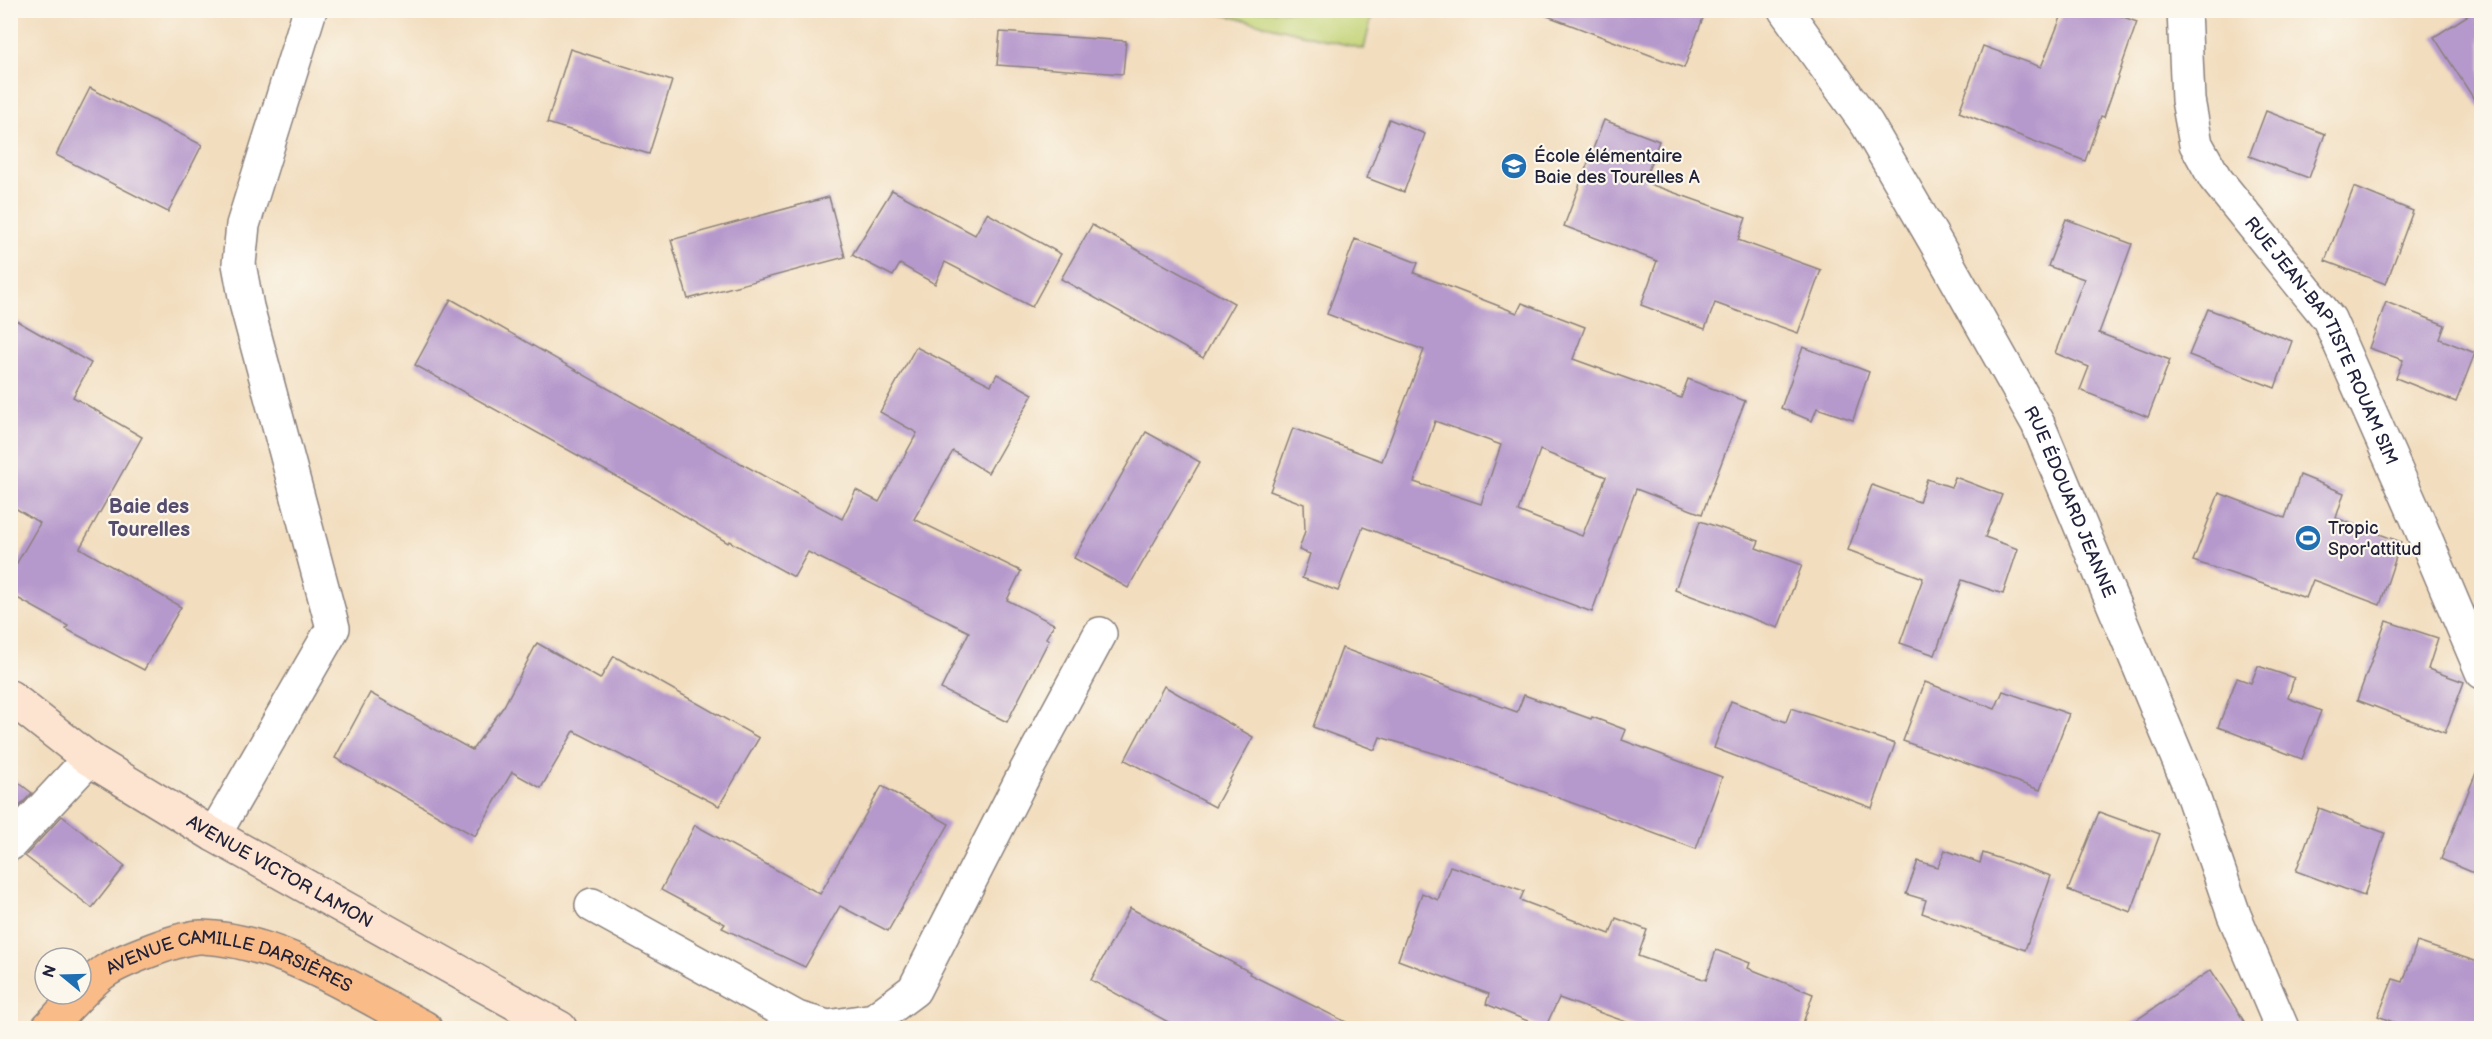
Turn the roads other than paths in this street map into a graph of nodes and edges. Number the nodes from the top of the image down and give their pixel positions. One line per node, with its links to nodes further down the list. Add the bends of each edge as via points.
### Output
1 (310, 10): 8 (street, via 243,225 239,264 333,628)
2 (1785, 10): 14 (street, RUE ÉDOUARD JEANNE, via 1867,124 2037,424 2189,785 2234,915)
3 (2184, 10): 5 (street, RUE JEAN-BAPTISTE ROUAM SIM, via 2188,100 2196,144 2215,178 2329,319)
4 (1100, 634): 10 (street, via 914,990 874,1020 828,1027 797,1018)
5 (2481, 672)
6 (10, 697): 7 (street, AVENUE VICTOR LAMON)
7 (89, 759): 8 (street, AVENUE VICTOR LAMON); 9 (street)
8 (214, 835): 13 (street, AVENUE VICTOR LAMON)
9 (10, 844)
10 (592, 905)
11 (48, 1029): 12 (main road, AVENUE CAMILLE DARSIÈRES, via 106,971 157,949 199,937 246,943 314,968)
12 (424, 1029)
13 (560, 1029)
14 (2282, 1029)

